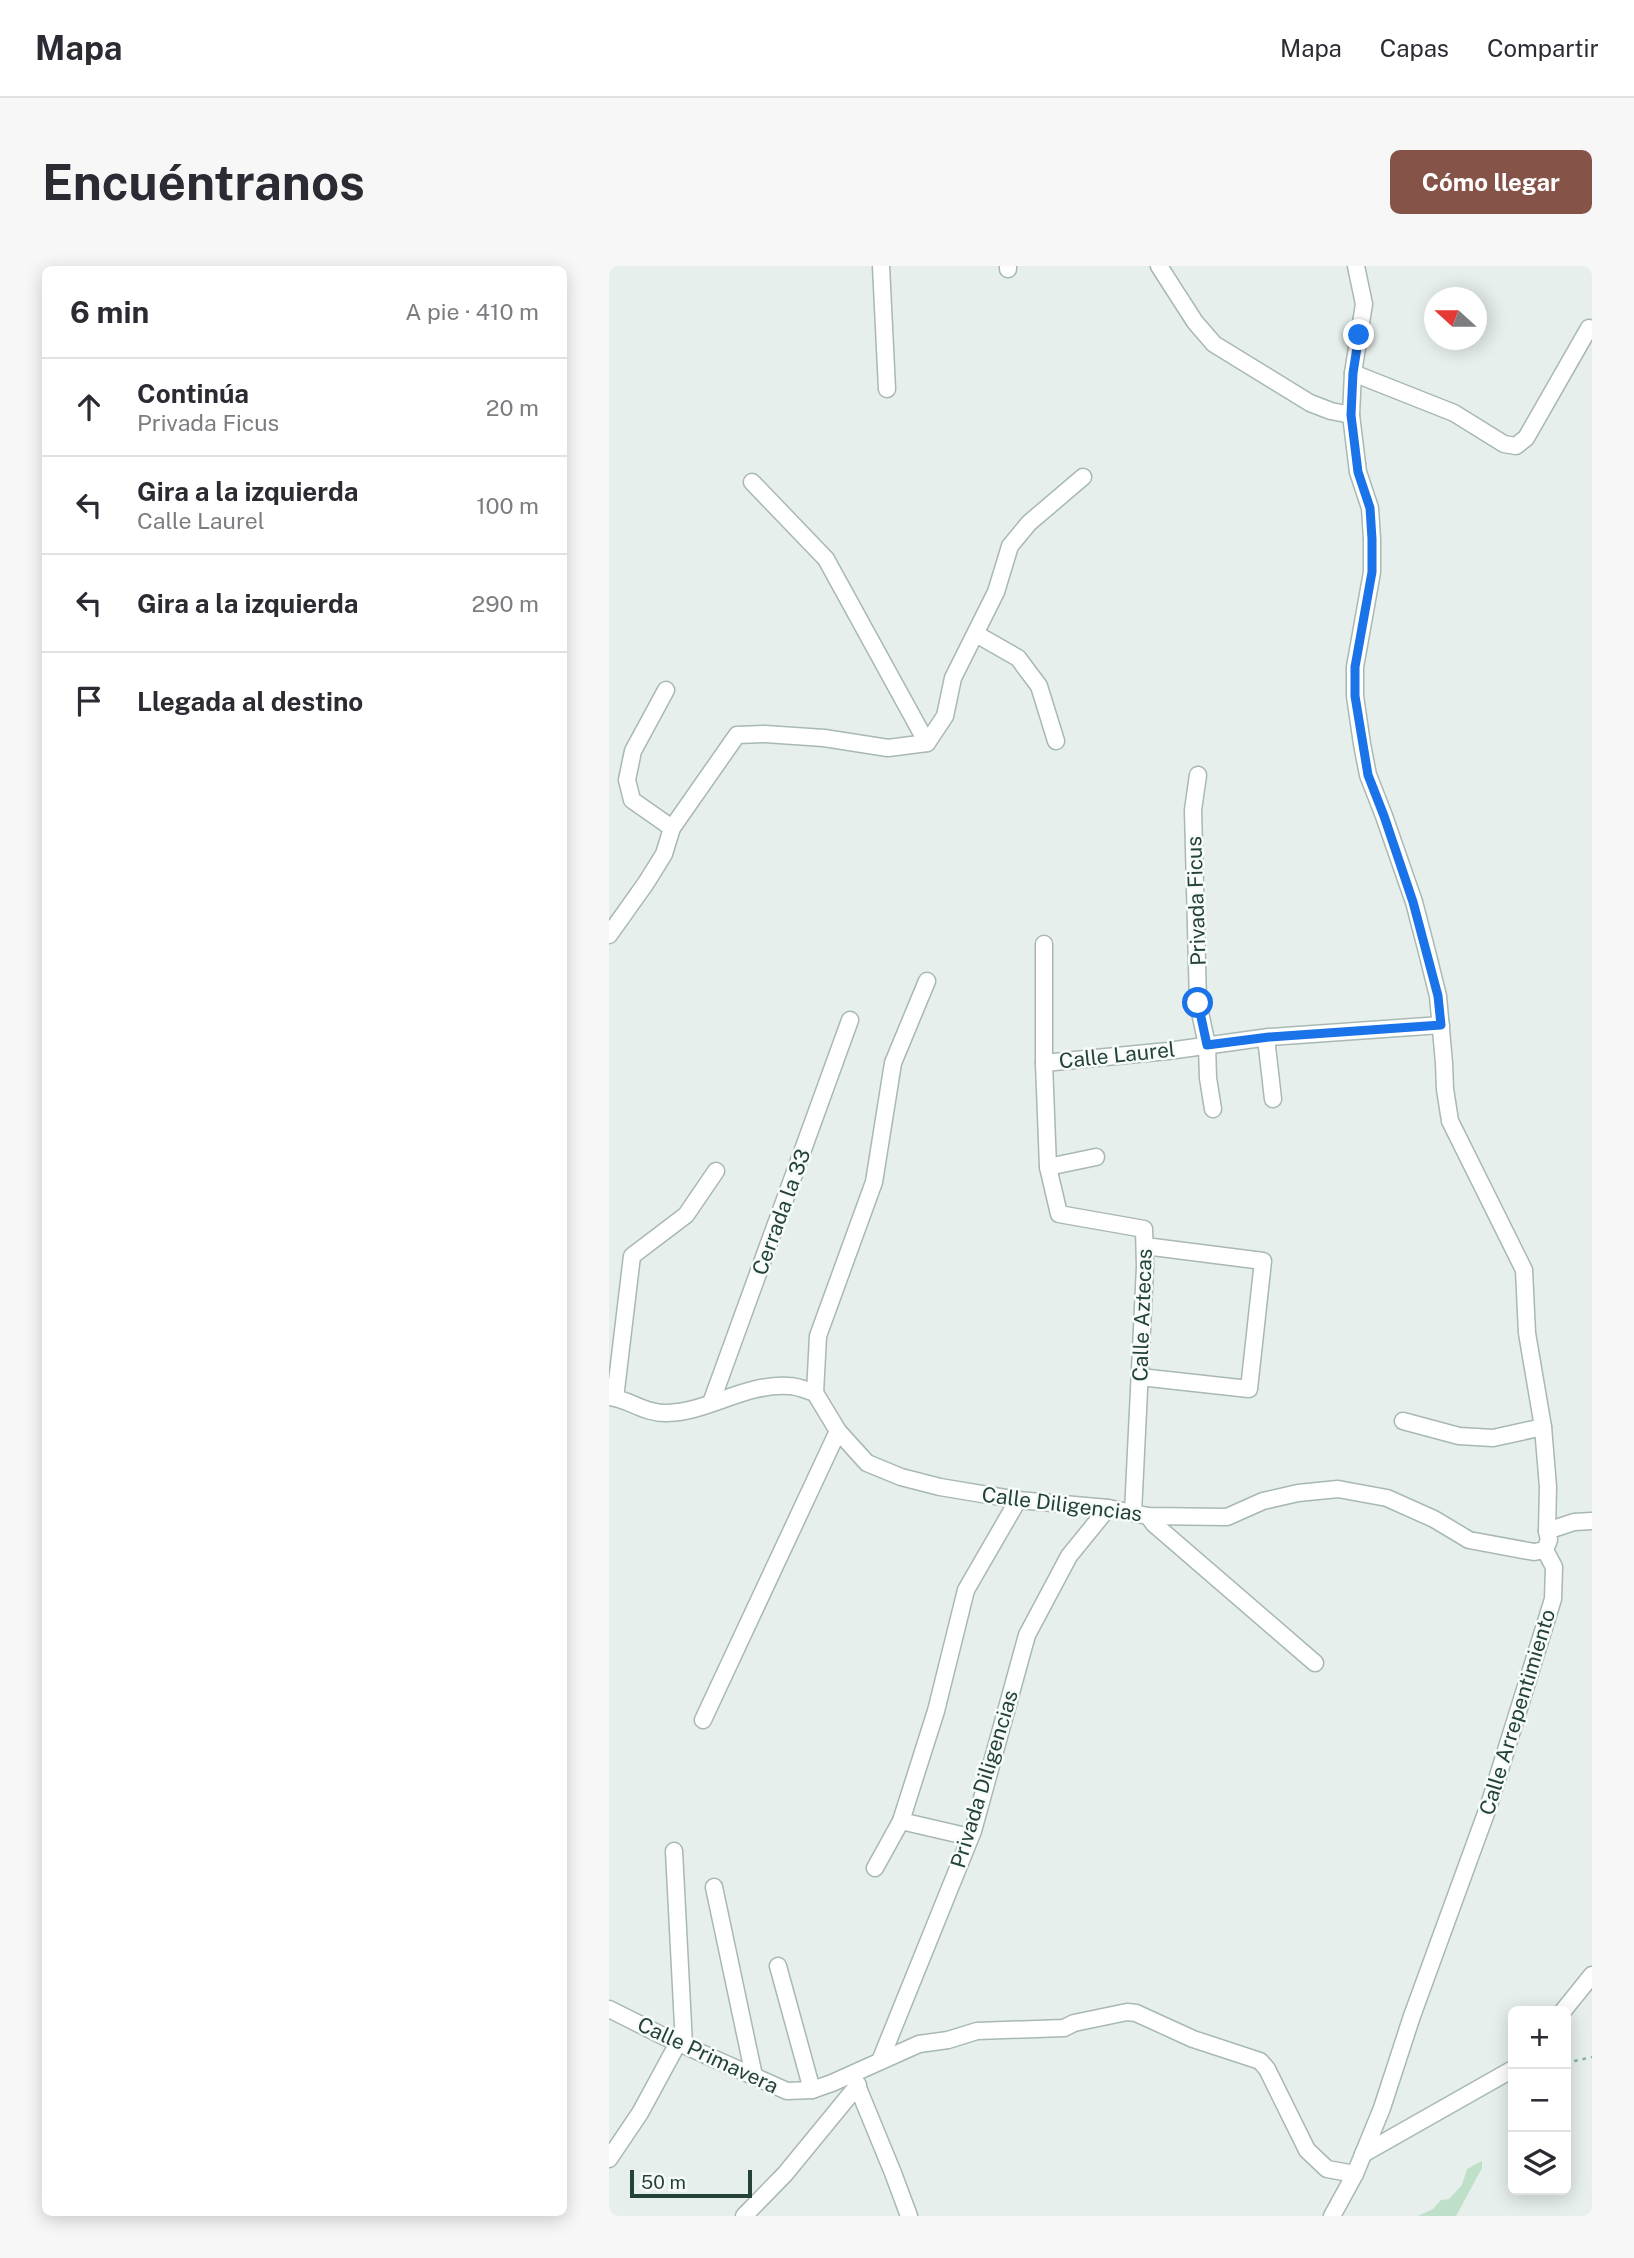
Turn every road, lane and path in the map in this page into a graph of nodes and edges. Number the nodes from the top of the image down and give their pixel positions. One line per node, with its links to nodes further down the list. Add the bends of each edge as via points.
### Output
1 (881, 266): 6 (street)
2 (1159, 266): 7 (street, via 1214,344 1310,403)
3 (1356, 266): 5 (street, Calle Arrepentimiento, via 1364,304)
4 (1589, 328): 5 (street, via 1526,438 1516,446 1504,444 1454,413)
5 (1353, 373): 7 (street, Calle Arrepentimiento)
6 (887, 389)
7 (1351, 415): 20 (street, Calle Arrepentimiento, via 1372,539 1372,572 1355,667 1361,744 1417,914)
8 (1083, 477): 10 (street, via 1029,523 1010,546 996,592)
9 (752, 482): 13 (street, via 826,559)
10 (976, 634): 12 (street, via 1018,658 1039,686); 13 (street, via 953,678 946,716)
11 (666, 690): 15 (street, via 633,751 627,780 632,800)
12 (1056, 741)
13 (926, 743): 15 (street, via 888,748 824,738 737,735)
14 (1198, 775): 22 (street, Privada Ficus, via 1193,810 1194,892 1198,1003)
15 (672, 828): 16 (street, via 646,883)
16 (609, 935)
17 (1044, 944): 23 (street, Calle Aztecas)
18 (927, 981): 31 (street, via 893,1063 874,1182 818,1336)
19 (850, 1020): 33 (street, Cerrada la 33)
20 (1441, 1025): 21 (street, Calle Laurel); 35 (street, Calle Arrepentimiento, via 1450,1121 1524,1270 1527,1333)
21 (1266, 1038): 22 (street, Calle Laurel); 24 (street)
22 (1207, 1045): 23 (street, Calle Laurel); 25 (street, Privada Ficus)
23 (1044, 1063): 27 (street, Calle Aztecas)
24 (1273, 1099)
25 (1213, 1109)
26 (1096, 1157): 27 (street)
27 (1048, 1167): 29 (street, Calle Aztecas, via 1059,1214 1144,1229)
28 (716, 1171): 32 (street, via 686,1215 632,1256)
29 (1145, 1246): 30 (street, Calle Aztecas); 30 (street, via 1263,1261 1249,1389)
30 (1140, 1377): 39 (street, Calle Aztecas)
31 (815, 1393): 33 (street, via 771,1386); 36 (street, Calle Diligencias)
32 (612, 1398): 33 (street, via 663,1413)
33 (711, 1403)
34 (1403, 1421): 35 (street, via 1459,1436 1493,1438)
35 (1543, 1427): 41 (street, Calle Arrepentimiento)
36 (838, 1431): 37 (street, Calle Diligencias, via 867,1463 901,1477); 44 (street)
37 (1018, 1500): 38 (street, Calle Diligencias); 45 (street, via 967,1590)
38 (1108, 1508): 39 (street, Calle Diligencias); 46 (street, Privada Diligencias, via 1069,1556 1027,1634)
39 (1141, 1514): 42 (street, Calle Diligencias, via 1227,1517 1263,1501 1338,1489 1387,1498 1434,1518 1469,1540); 43 (street)
40 (1592, 1521): 41 (street)
41 (1547, 1531): 42 (street, Calle Arrepentimiento)
42 (1545, 1550): 62 (street, Calle Arrepentimiento, via 1554,1567 1553,1599 1510,1742)
43 (1315, 1663)
44 (703, 1720)
45 (901, 1821): 46 (street); 48 (street)
46 (970, 1837): 56 (street, Privada Diligencias)
47 (674, 1852): 54 (street)
48 (875, 1868)
49 (714, 1887): 59 (street)
50 (778, 1966): 61 (street)
51 (1592, 1976): 52 (street)
52 (1567, 2006)
53 (609, 2009): 54 (street, Calle Primavera)
54 (681, 2044): 59 (street, Calle Primavera); 63 (street)
55 (1592, 2057): 57 (path)
56 (880, 2061): 60 (street, Calle Primavera); 64 (street, Calle Primavera, via 919,2044 977,2031 1064,2028 1136,2013 1259,2062 1268,2069 1307,2150 1327,2169)
57 (1571, 2062)
58 (1508, 2072): 62 (street)
59 (754, 2076): 61 (street, Calle Primavera, via 787,2091)
60 (855, 2079): 61 (street, Calle Primavera); 65 (street, via 785,2174); 66 (street)
61 (812, 2090)
62 (1363, 2154): 64 (street, Calle Arrepentimiento)
63 (609, 2159)
64 (1355, 2174): 67 (street, Calle Arrepentimiento)
65 (744, 2216)
66 (908, 2216)
67 (1332, 2216)

